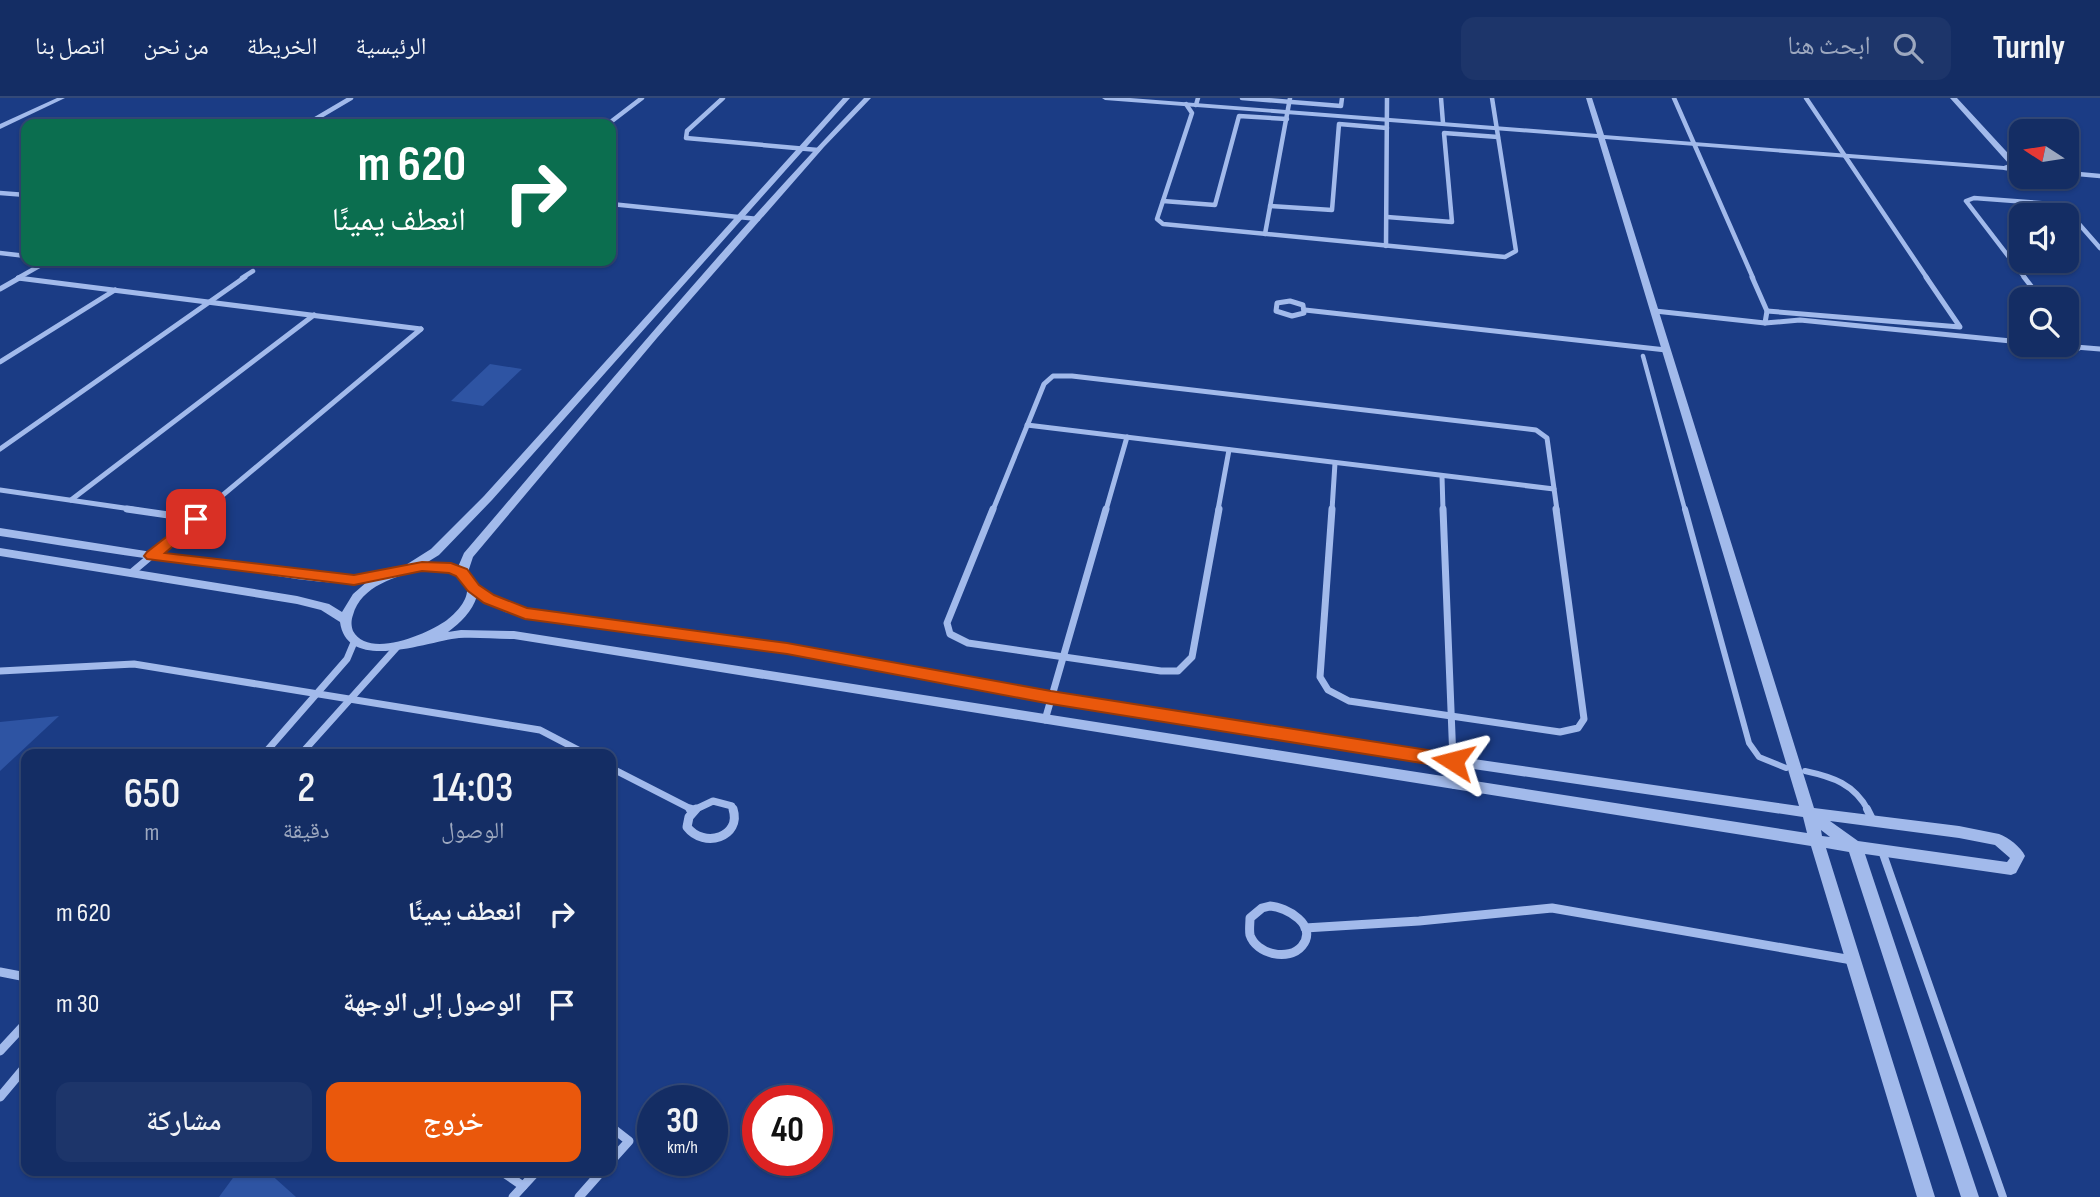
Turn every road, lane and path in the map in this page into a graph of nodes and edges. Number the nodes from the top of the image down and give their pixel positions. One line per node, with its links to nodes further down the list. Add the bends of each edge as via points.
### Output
1 (52, 98): 26 (street)
2 (62, 98): 26 (street)
3 (351, 98): 23 (street)
4 (642, 98): 24 (street)
5 (723, 98): 32 (street, via 687,131 686,138)
6 (848, 98): 32 (street)
7 (868, 98): 33 (street)
8 (1105, 98): 20 (street)
9 (1242, 98): 18 (street)
10 (1342, 98): 18 (street, via 1341,106)
11 (1387, 98): 27 (street)
12 (1441, 98): 25 (street)
13 (1492, 98): 28 (street)
14 (1589, 98): 29 (street)
15 (1674, 98): 31 (street)
16 (1806, 98): 34 (street)
17 (1953, 98): 35 (street, via 2014,165)
18 (1290, 100): 22 (street)
19 (1199, 103): 20 (street); 21 (street); 22 (street)
20 (1186, 104): 21 (street)
21 (1192, 113): 41 (street)
22 (1287, 115): 27 (street); 41 (street, via 1239,116 1214,205); 43 (street)
23 (315, 119)
24 (615, 119)
25 (1443, 123): 27 (street); 28 (street)
26 (0, 124)
27 (1387, 124): 43 (street, via 1339,124 1332,210); 45 (street)
28 (1496, 127): 29 (street); 30 (street)
29 (1601, 136): 31 (street); 60 (street)
30 (1498, 137): 45 (street, via 1444,133 1452,222); 48 (street, via 1516,251 1505,257)
31 (1693, 144): 34 (street); 61 (street)
32 (801, 148): 33 (street); 44 (street)
33 (818, 150): 46 (street)
34 (1844, 156): 35 (street); 64 (street)
35 (2005, 168): 36 (street)
36 (2009, 168)
37 (2079, 174): 38 (street)
38 (2100, 176)
39 (0, 193): 40 (street)
40 (21, 195)
41 (1163, 201): 47 (street, via 1157,219 1163,224)
42 (616, 205): 44 (street)
43 (1270, 205): 47 (street)
44 (739, 217): 46 (street); 85 (street, via 488,498 435,552)
45 (1387, 217): 48 (street)
46 (758, 219): 86 (street, via 468,556)
47 (1265, 234): 48 (street)
48 (1386, 246)
49 (2100, 248): 55 (street, via 2065,208 1974,198 1966,201)
50 (0, 253): 51 (street)
51 (21, 255)
52 (39, 266): 54 (street)
53 (253, 271): 58 (street)
54 (18, 278): 56 (street); 57 (street)
55 (2032, 287)
56 (0, 289)
57 (115, 290): 58 (street); 71 (street)
58 (211, 303): 62 (street); 74 (street)
59 (1305, 310): 59 (street, via 1290,301 1277,303 1275,308 1287,316); 69 (street)
60 (1655, 311): 63 (street); 69 (street)
61 (1767, 311): 63 (street); 64 (street)
62 (314, 316): 80 (street); 81 (street, via 421,329)
63 (1765, 323): 65 (street, via 1800,320)
64 (1959, 327): 65 (street)
65 (1981, 338): 66 (street)
66 (2009, 341)
67 (2079, 348): 68 (street)
68 (2100, 349)
69 (1666, 350): 110 (street)
70 (1643, 356): 105 (street, via 1749,743 1759,757)
71 (0, 362)
72 (1027, 425): 73 (street); 78 (street, via 1044,384 1053,376 1072,376 1519,426 1547,438); 94 (street, via 947,623 950,634 968,643)
73 (1127, 437): 75 (street); 94 (street)
74 (0, 449)
75 (1229, 450): 76 (street); 94 (street, via 1192,657 1178,671 1161,671)
76 (1335, 463): 77 (street); 99 (street, via 1320,677 1328,690 1349,701)
77 (1441, 476): 78 (street); 99 (street)
78 (1554, 489): 99 (street, via 1584,719 1578,728 1560,732)
79 (0, 490): 80 (street)
80 (71, 500): 81 (street)
81 (196, 519): 84 (street)
82 (0, 532): 84 (street)
83 (0, 552): 87 (street)
84 (152, 556): 87 (street); 88 (street, via 324,578 354,580)
85 (405, 570): 86 (street, via 437,566); 88 (street)
86 (462, 572): 89 (street)
87 (131, 573): 90 (street, via 298,600 325,607)
88 (392, 574): 90 (street, via 359,595)
89 (473, 588): 91 (street, via 472,601 463,615); 98 (street, via 525,613 787,649)
90 (345, 620): 92 (street)
91 (428, 639): 93 (street); 100 (street, via 514,635)
92 (355, 640): 93 (street, via 381,648); 96 (street, via 347,659)
93 (397, 647): 97 (street)
94 (1063, 657): 98 (street)
95 (0, 671): 96 (street, via 134,664)
96 (318, 692): 97 (street); 101 (street)
97 (349, 698): 102 (street); 103 (street, via 540,730)
98 (1051, 698): 100 (street); 104 (street)
99 (1453, 716): 104 (street)
100 (1045, 720): 108 (street)
101 (268, 749)
102 (305, 749)
103 (576, 749)
104 (1453, 761): 108 (street); 110 (street)
105 (1786, 768)
106 (616, 771): 109 (street)
107 (1805, 771): 111 (street, via 1851,785 1864,800)
108 (1454, 785): 112 (street)
109 (693, 810): 109 (street, via 687,827 700,839 724,835 736,817 732,806 720,801)
110 (1806, 811): 111 (street); 112 (street); 113 (street)
111 (1873, 822): 114 (street, via 1999,840 2018,856 2011,869)
112 (1815, 840): 113 (street); 116 (street)
113 (1855, 847): 114 (street); 132 (street)
114 (1882, 851): 133 (street)
115 (1305, 928): 115 (street, via 1295,914 1279,906 1255,912 1249,926 1254,942 1278,955 1300,948); 116 (street, via 1552,908)
116 (1853, 960): 131 (street)
117 (0, 972): 118 (street)
118 (21, 976)
119 (21, 1028): 120 (street)
120 (0, 1051)
121 (21, 1072): 122 (street)
122 (0, 1097)
123 (616, 1131): 124 (street, via 629,1141)
124 (616, 1155)
125 (508, 1176): 128 (street)
126 (532, 1176): 128 (street)
127 (598, 1176): 130 (street)
128 (523, 1186): 129 (street)
129 (513, 1197)
130 (579, 1197)
131 (1926, 1197)
132 (1970, 1197)
133 (2003, 1197)

